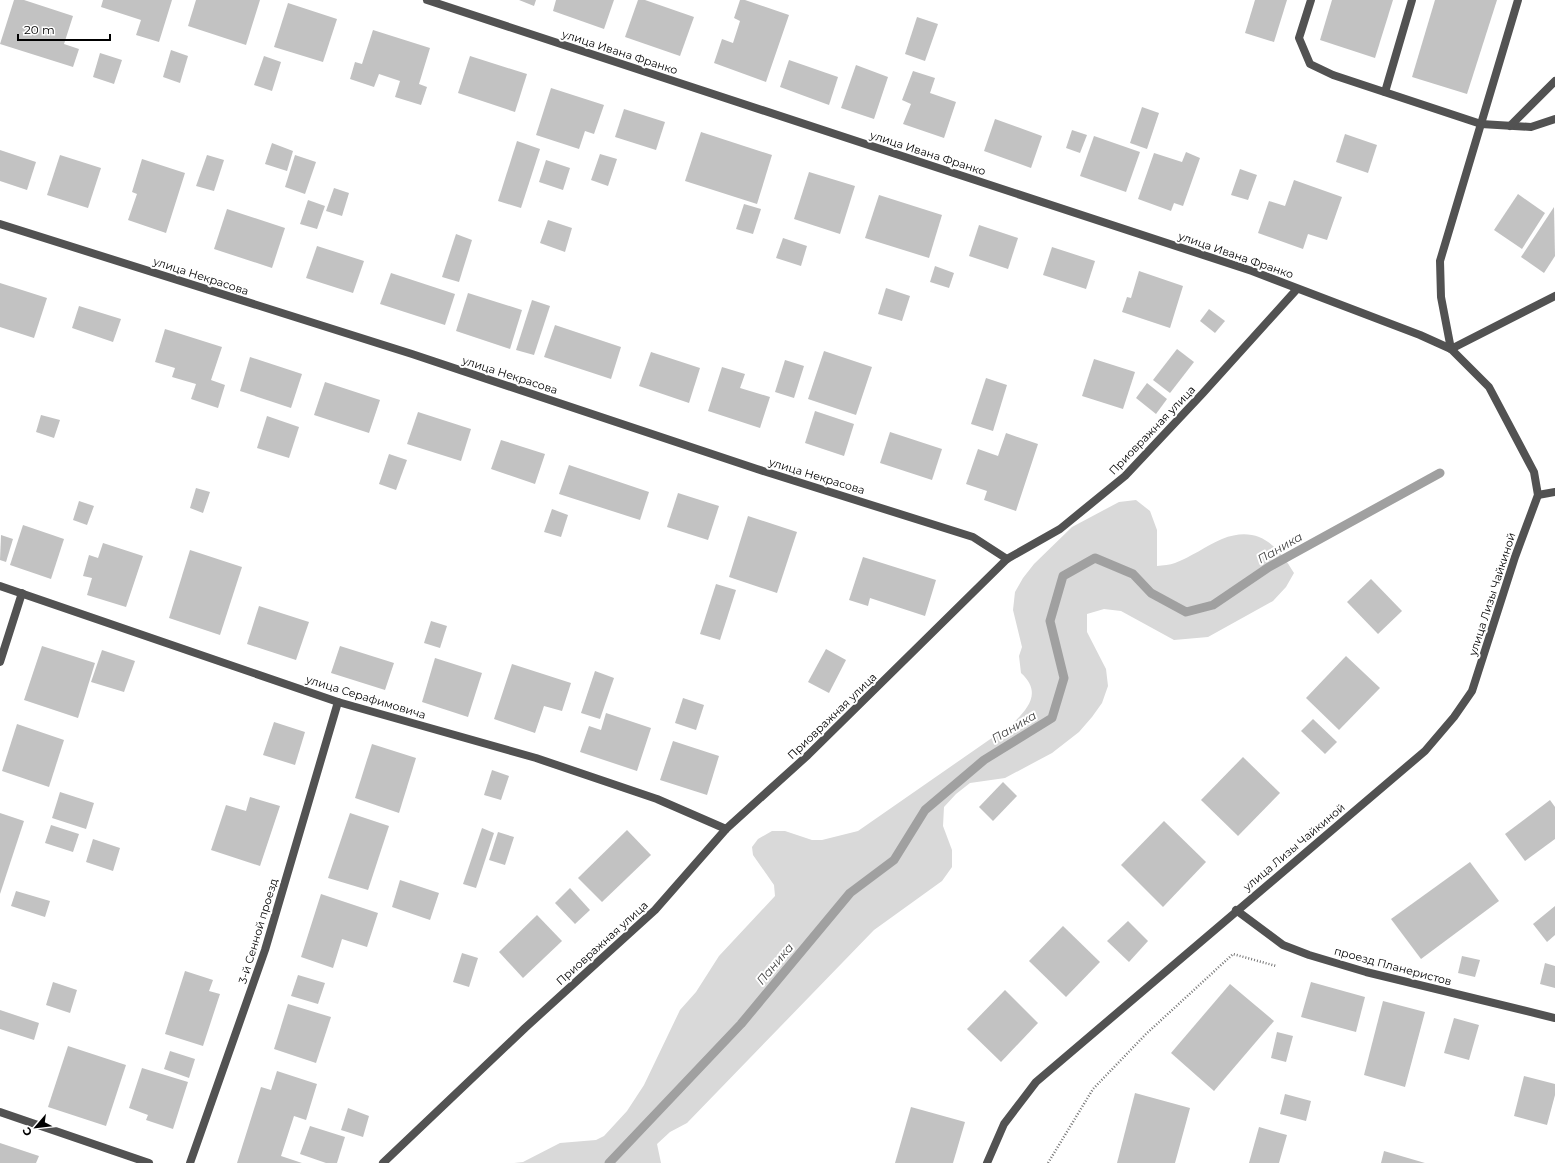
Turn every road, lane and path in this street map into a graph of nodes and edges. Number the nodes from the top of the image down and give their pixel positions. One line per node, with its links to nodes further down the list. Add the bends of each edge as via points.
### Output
1 (427, 0): 11 (street, улица Ивана Франко, via 1252,271)
2 (1311, 0): 6 (street, via 1299,38 1310,64 1333,75)
3 (1412, 0): 6 (street)
4 (1518, 0): 8 (street)
5 (1555, 82): 9 (street)
6 (1385, 92): 8 (street)
7 (1555, 119): 9 (street, via 1531,127)
8 (1481, 124): 9 (street); 13 (street, via 1440,261 1441,297)
9 (1510, 126)
10 (0, 224): 16 (street, улица Некрасова, via 412,354 757,469 973,537)
11 (1297, 289): 13 (street, улица Ивана Франко); 16 (street, Приовражная улица, via 1125,476 1060,529)
12 (1555, 296): 13 (street)
13 (1451, 349): 15 (street, via 1489,387 1534,472)
14 (1555, 492): 15 (street)
15 (1538, 495): 22 (street, улица Лизы Чайкиной, via 1515,557 1472,691 1454,717 1425,751)
16 (1007, 559): 21 (street, Приовражная улица, via 808,755)
17 (0, 586): 18 (street, улица Серафимовича)
18 (22, 593): 19 (street); 20 (street, улица Серафимовича)
19 (0, 662)
20 (338, 702): 21 (street, улица Серафимовича, via 536,758 657,799); 27 (street, 3-й Сенной проезд, via 265,950)
21 (726, 829): 28 (street, Приовражная улица, via 655,910 525,1028)
22 (1236, 910): 24 (street, проезд Планеристов, via 1283,945 1308,955 1366,972); 29 (street, улица Лизы Чайкиной, via 1036,1082 1004,1124)
23 (1282, 968): 30 (path, via 1233,954 1146,1034 1093,1089)
24 (1555, 1018)
25 (0, 1112): 26 (street)
26 (149, 1163)
27 (190, 1163)
28 (383, 1163)
29 (987, 1163)
30 (1048, 1163)

